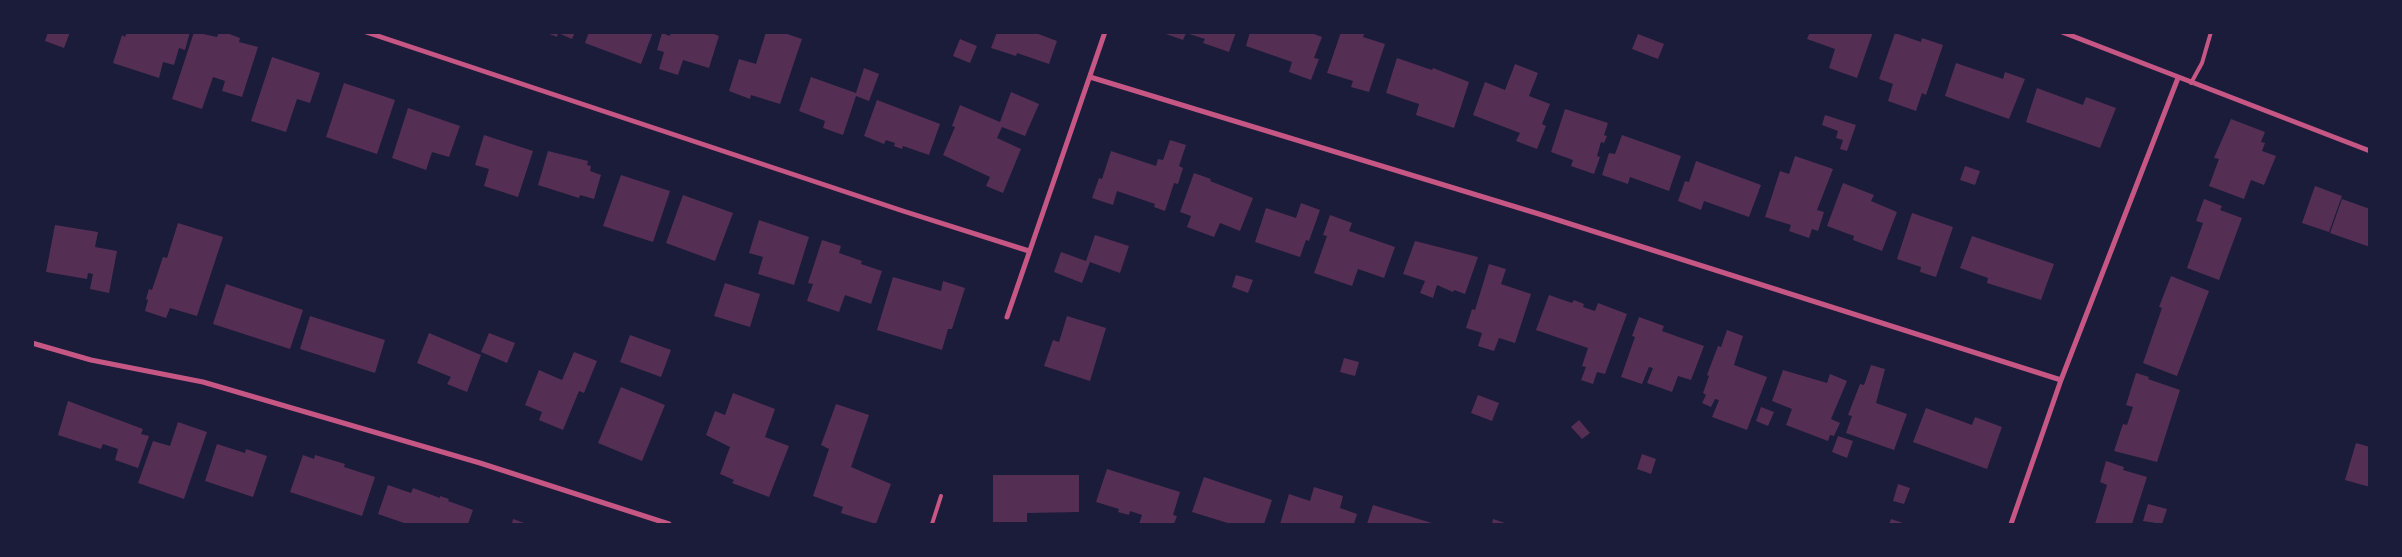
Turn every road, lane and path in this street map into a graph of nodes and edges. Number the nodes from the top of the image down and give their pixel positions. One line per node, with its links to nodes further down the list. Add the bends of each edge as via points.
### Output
1 (366, 32): 9 (street)
2 (1105, 32): 5 (street)
3 (2062, 32): 6 (street)
4 (2211, 32): 7 (lane, via 2202,62)
5 (1090, 77): 9 (street); 12 (street, via 1530,211)
6 (2178, 78): 7 (street); 12 (street)
7 (2191, 83): 8 (street)
8 (2370, 151)
9 (1029, 250): 10 (street)
10 (1006, 317)
11 (32, 343): 14 (street, via 92,360 203,382 480,463)
12 (2061, 380): 16 (street)
13 (941, 496): 15 (lane)
14 (669, 524)
15 (932, 524)
16 (2011, 524)

